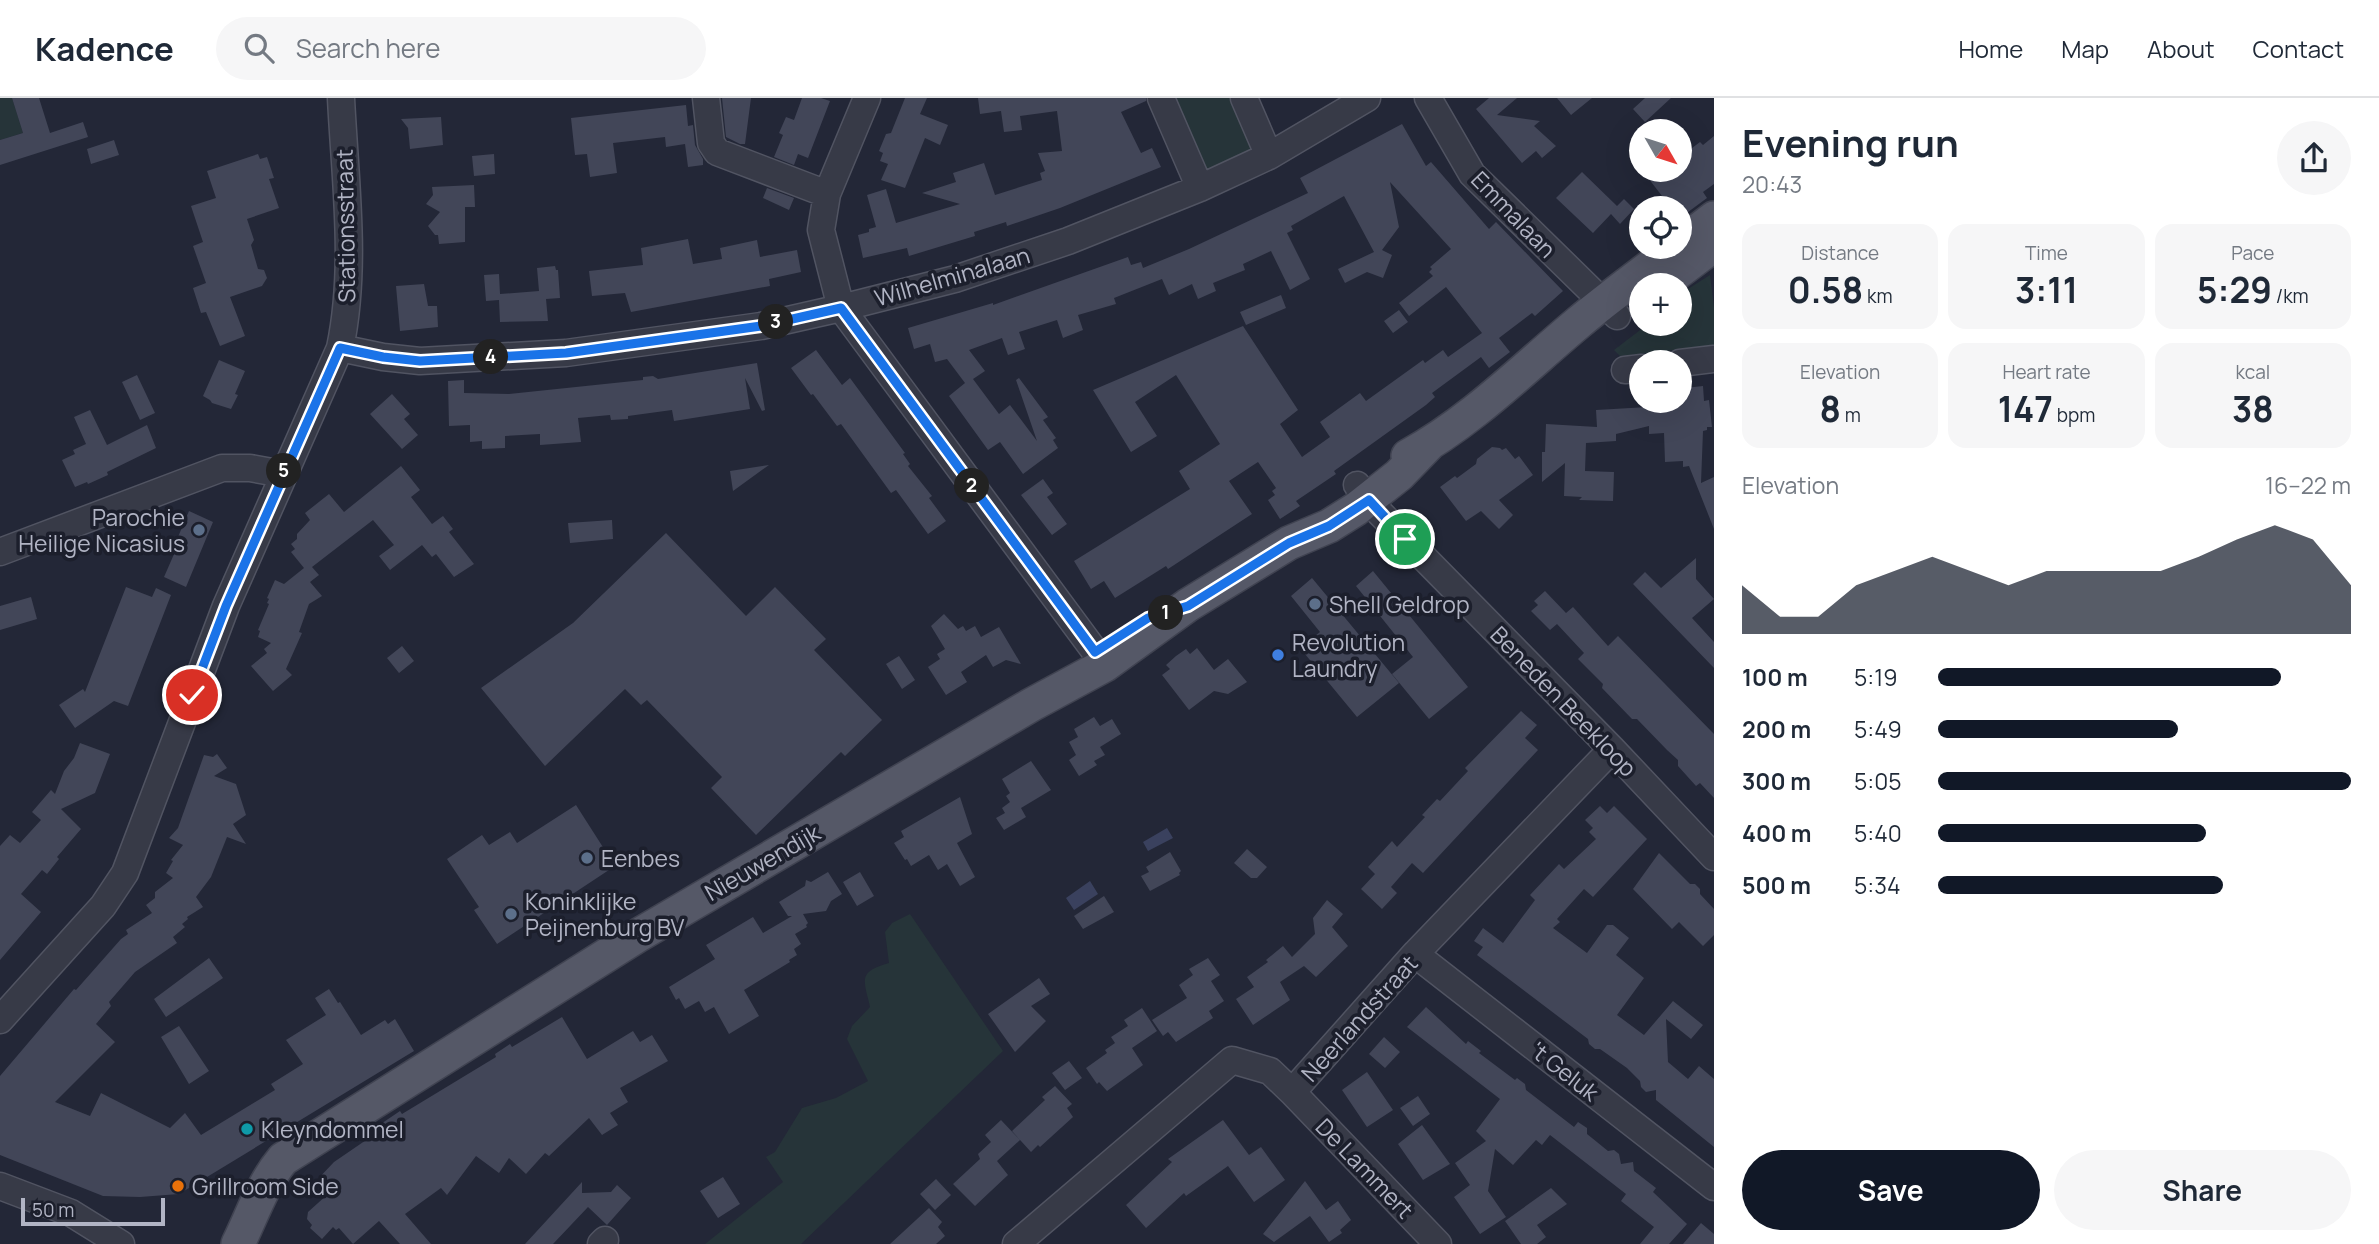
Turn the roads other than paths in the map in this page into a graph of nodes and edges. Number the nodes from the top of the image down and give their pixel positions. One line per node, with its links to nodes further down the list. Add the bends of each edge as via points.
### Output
1 (341, 98): 18 (street, Stationsstraat, via 349,279)
2 (706, 98): 10 (street, via 711,143 717,152)
3 (867, 98): 10 (street)
4 (1161, 98): 9 (street)
5 (1244, 98): 8 (street)
6 (1367, 98): 8 (street, Wilhelminalaan)
7 (1428, 98): 16 (street, Emmalaan, via 1472,174)
8 (1269, 156): 9 (street, Wilhelminalaan)
9 (1200, 188): 17 (street, Wilhelminalaan, via 1043,250 955,279)
10 (827, 194): 17 (street, via 821,230)
11 (1714, 218): 12 (main road, Nieuwendijk)
12 (1692, 234)
13 (1714, 246): 15 (main road)
14 (1665, 259): 16 (main road, Nieuwendijk)
15 (1677, 273)
16 (1621, 306): 22 (main road, Nieuwendijk, via 1578,322 1511,383)
17 (841, 308): 18 (street, Wilhelminalaan, via 761,326 566,353 420,361); 24 (street)
18 (340, 348): 21 (street, Stationsstraat)
19 (1714, 359): 20 (street)
20 (1692, 362)
21 (283, 474): 23 (street, via 222,468); 28 (street, Stationsstraat, via 226,606 125,873 88,924)
22 (1363, 492): 24 (main road, Nieuwendijk, via 1320,514 1289,543); 25 (street, Beneden Beekloop)
23 (0, 552)
24 (1100, 658): 30 (main road, Nieuwendijk, via 1031,705 637,936)
25 (1612, 750): 26 (street, Beneden Beekloop); 27 (street, Neerlandstraat)
26 (1714, 857)
27 (1416, 954): 29 (street, Neerlandstraat); 33 (street, 't Geluk)
28 (0, 1020)
29 (1292, 1092): 35 (street, De Lammert); 41 (street, Neerlandstraat, via 1270,1071 1232,1060)
30 (318, 1137): 31 (main road, Nieuwendijk); 40 (main road, Nieuwendijk, via 279,1196)
31 (273, 1170): 38 (main road, Nieuwendijk, via 252,1188); 39 (main road)
32 (0, 1186): 34 (street)
33 (1714, 1187)
34 (71, 1213): 36 (street); 37 (street)
35 (1424, 1239)
36 (92, 1243)
37 (121, 1244)
38 (222, 1244)
39 (237, 1244)
40 (262, 1244)
41 (1016, 1244)

